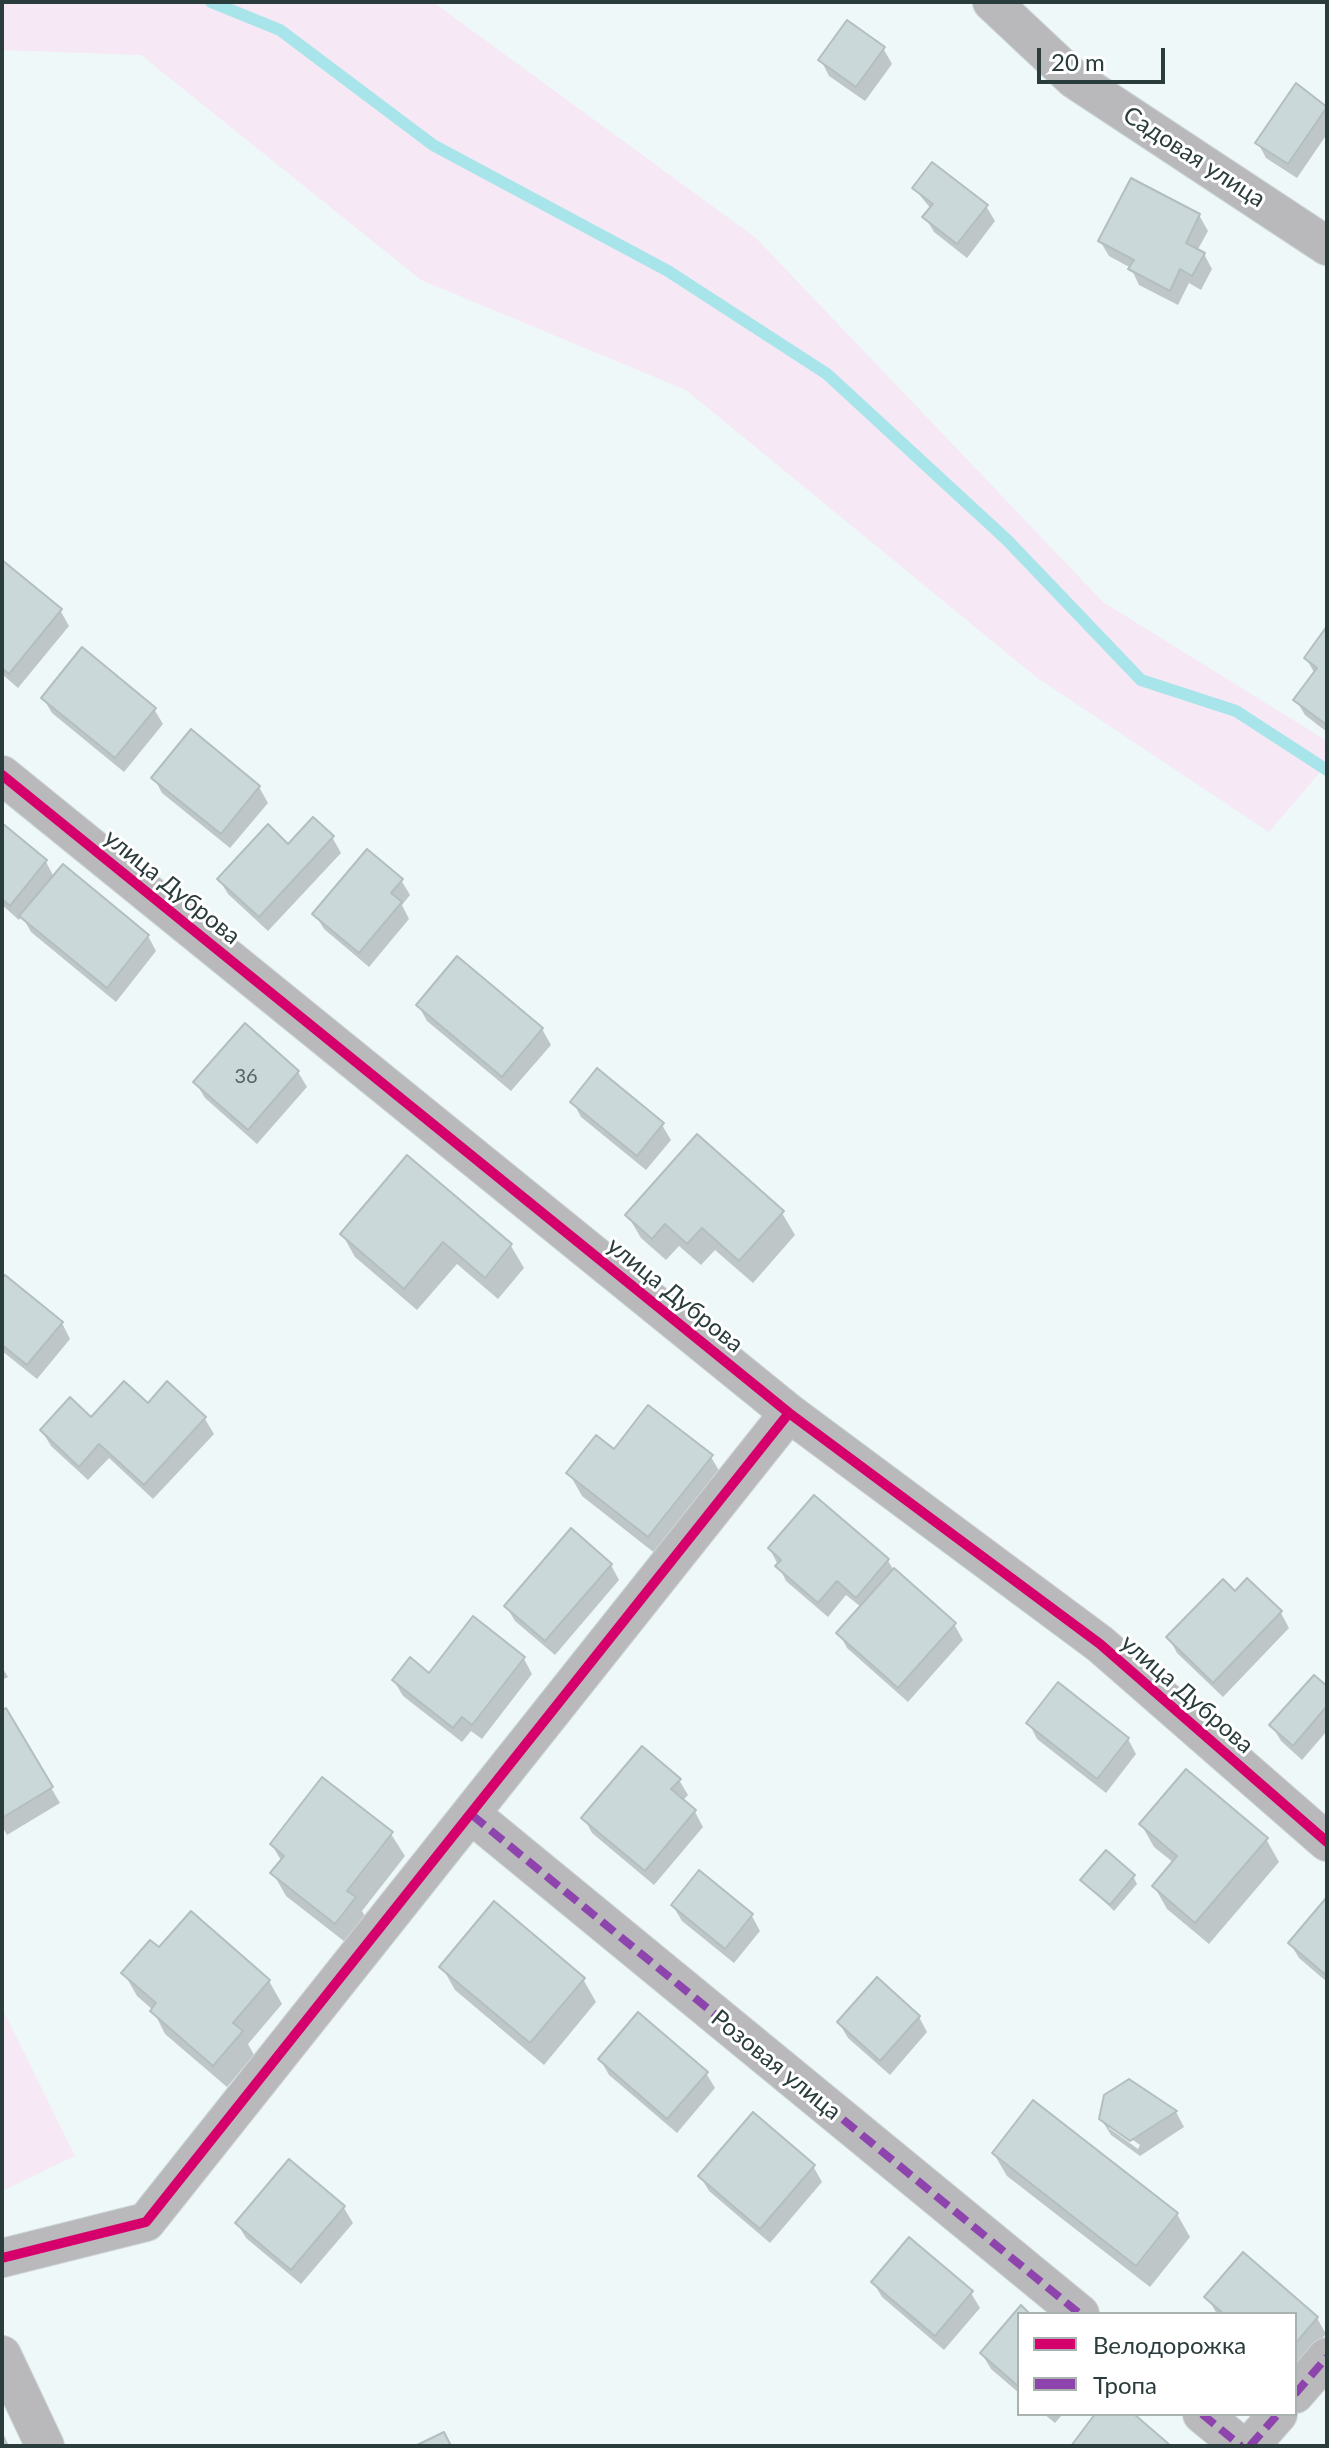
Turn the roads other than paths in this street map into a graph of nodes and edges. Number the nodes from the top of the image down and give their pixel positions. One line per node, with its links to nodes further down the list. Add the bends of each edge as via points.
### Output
1 (992, 2): 2 (street, Садовая улица, via 1074,79)
2 (1327, 246)
3 (2, 775): 4 (street, улица Дуброва)
4 (789, 1413): 5 (street); 6 (street, улица Дуброва, via 1100,1644)
5 (472, 1815): 7 (street, via 146,2222); 8 (street, Розовая улица)
6 (1327, 1842)
7 (2, 2258)
8 (1078, 2312)
9 (2, 2355): 14 (street)
10 (1327, 2357): 11 (street)
11 (1297, 2392)
12 (1204, 2416): 15 (street)
13 (1276, 2416): 16 (street)
14 (45, 2446)
15 (1241, 2446)
16 (1250, 2446)

